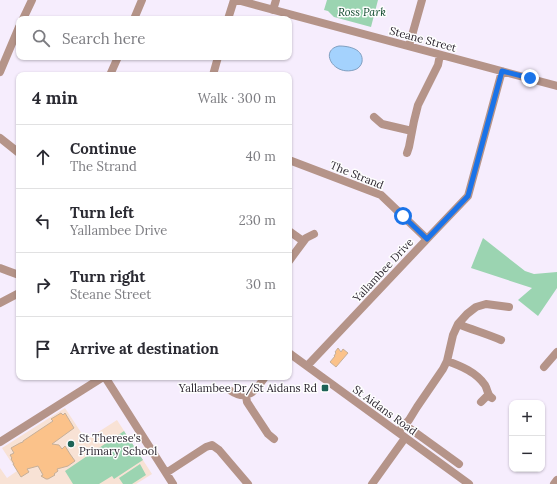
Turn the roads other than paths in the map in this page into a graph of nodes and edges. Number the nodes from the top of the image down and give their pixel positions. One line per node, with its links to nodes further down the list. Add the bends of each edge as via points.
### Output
1 (32, 0): 8 (street)
2 (142, 0): 9 (street)
3 (234, 0): 10 (street)
4 (237, 0): 7 (street, Steane Street)
5 (276, 0): 7 (street)
6 (422, 0): 12 (street)
7 (273, 10): 12 (street, Steane Street)
8 (24, 16)
9 (135, 16)
10 (229, 16)
11 (16, 35): 17 (street)
12 (409, 46): 13 (street, Steane Street)
13 (440, 55): 16 (street, Steane Street); 22 (street, via 438,65 418,106)
14 (117, 60): 18 (street)
15 (217, 60): 19 (street)
16 (502, 71): 20 (street, Steane Street); 31 (street, Yallambee Drive, via 468,196)
17 (0, 72)
18 (111, 72)
19 (214, 72)
20 (557, 86)
21 (374, 117): 22 (street, via 382,124)
22 (412, 132): 26 (street)
23 (0, 138): 25 (street)
24 (0, 144): 27 (street)
25 (16, 151)
26 (407, 153)
27 (16, 156)
28 (292, 161): 31 (street, The Strand, via 381,195)
29 (292, 233): 32 (street)
30 (314, 234): 32 (street)
31 (427, 239): 45 (street, Yallambee Drive)
32 (303, 242): 33 (street)
33 (292, 257)
34 (0, 268): 35 (street)
35 (16, 273)
36 (16, 290): 38 (street)
37 (16, 294): 38 (street)
38 (3, 301)
39 (509, 307): 40 (street, via 486,304 476,307)
40 (458, 324): 41 (street); 44 (street, via 452,335)
41 (502, 340)
42 (557, 352): 46 (street)
43 (292, 355): 45 (street, St Aidans Road)
44 (447, 361): 52 (street, via 473,373 485,384 490,397); 53 (street)
45 (307, 366): 54 (street, St Aidans Road)
46 (544, 367)
47 (103, 380): 57 (street)
48 (107, 380): 59 (street)
49 (263, 380): 51 (street)
50 (231, 391): 51 (street)
51 (246, 396): 56 (street, via 247,402)
52 (481, 402)
53 (405, 424): 54 (street); 58 (street, St Aidans Road)
54 (398, 432): 55 (street, St Aidans Road)
55 (405, 438): 61 (street, St Aidans Road); 64 (street)
56 (274, 439)
57 (0, 442)
58 (459, 464)
59 (166, 473): 62 (street); 63 (street, via 212,442)
60 (557, 480): 65 (street)
61 (465, 483)
62 (173, 484)
63 (248, 484)
64 (372, 484)
65 (554, 484)

